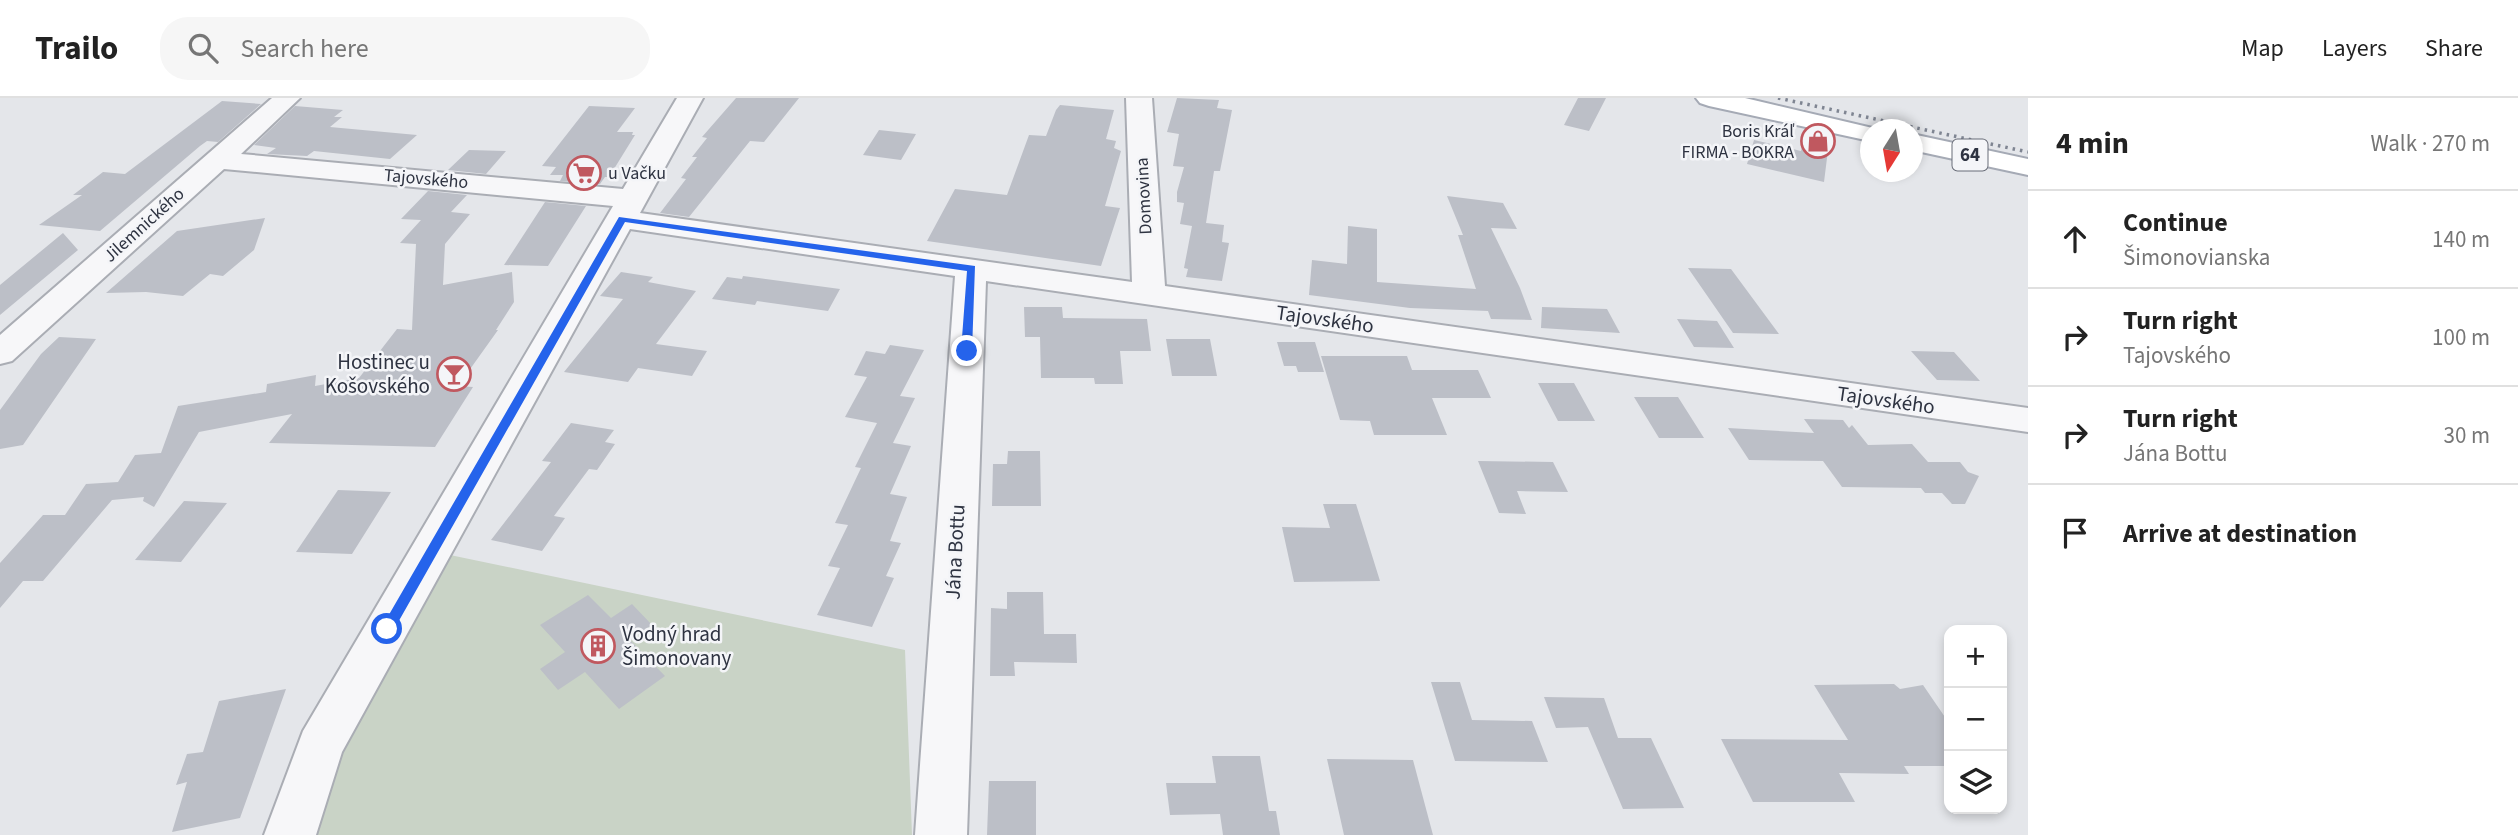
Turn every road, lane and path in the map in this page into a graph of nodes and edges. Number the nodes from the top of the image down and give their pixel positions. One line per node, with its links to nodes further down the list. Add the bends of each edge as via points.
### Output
1 (287, 98): 7 (street, Jilemnického)
2 (690, 98): 9 (street)
3 (1139, 98): 11 (street, Domovina)
4 (1709, 98): 5 (main road)
5 (1860, 131)
6 (1923, 144): 8 (main road, 64)
7 (218, 160): 9 (street, Tajovského); 12 (street, Jilemnického)
8 (2028, 167)
9 (628, 209): 10 (street, Tajovského); 14 (street, via 320,746)
10 (971, 268): 11 (street, Tajovského); 15 (street, Jána Bottu)
11 (1149, 294): 13 (street, Tajovského)
12 (0, 353)
13 (2028, 420)
14 (290, 835)
15 (941, 835)

